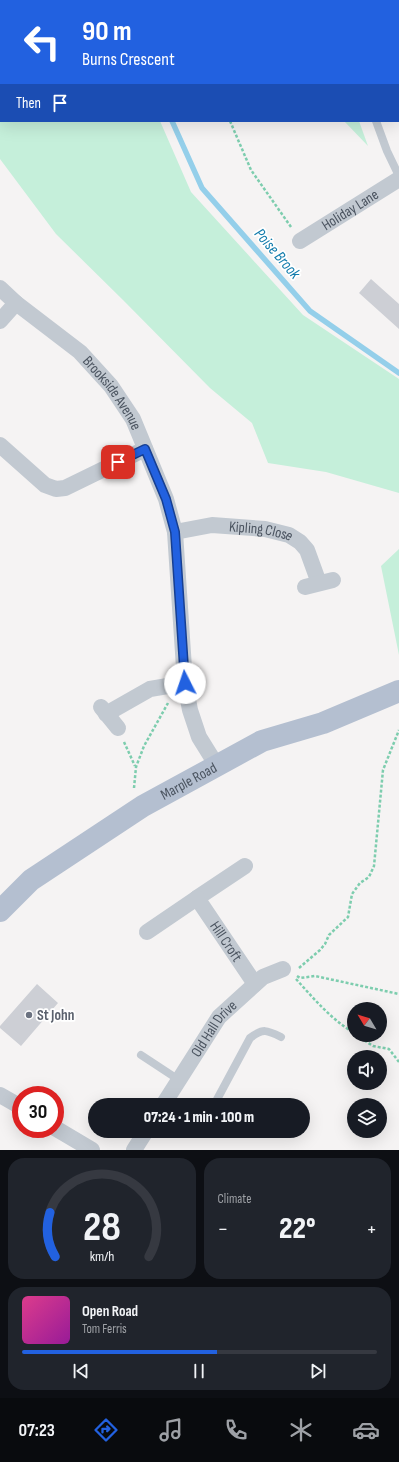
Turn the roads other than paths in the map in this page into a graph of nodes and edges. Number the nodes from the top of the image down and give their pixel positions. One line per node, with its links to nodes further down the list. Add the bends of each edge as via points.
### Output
1 (376, 122): 2 (lane)
2 (399, 178): 3 (street, Holiday Lane)
3 (300, 241)
4 (0, 288): 5 (street, Brookside Avenue)
5 (16, 303): 6 (street); 8 (street, Brookside Avenue, via 80,352 111,386 133,419)
6 (0, 321)
7 (0, 445): 8 (street, via 45,485 56,489 65,488)
8 (145, 449): 9 (street, Brookside Avenue, via 166,499)
9 (175, 532): 10 (street, Kipling Close, via 212,525 265,528 289,535 307,550); 11 (street, Brookside Avenue)
10 (319, 583)
11 (182, 683): 13 (street, via 150,689 104,710); 14 (street, Brookside Avenue, via 199,737)
12 (399, 691): 14 (main road, Marple Road, via 323,723 262,741)
13 (118, 728)
14 (217, 766): 17 (main road, Marple Road, via 135,811 31,880)
15 (245, 866): 16 (street)
16 (197, 898): 18 (street); 20 (street, Hill Croft)
17 (0, 910)
18 (147, 932)
19 (287, 972): 20 (street, Old Hall Drive, via 263,977)
20 (255, 984): 23 (street, Old Hall Drive, via 219,1017)
21 (281, 1037): 26 (lane, via 264,1030 250,1038)
22 (141, 1055): 23 (lane)
23 (179, 1080): 25 (street, Old Hall Drive)
24 (0, 1095): 27 (street)
25 (167, 1098)
26 (218, 1098)
27 (12, 1102)
28 (64, 1134): 30 (street)
29 (142, 1138): 31 (street)
30 (84, 1148)
31 (134, 1150)

